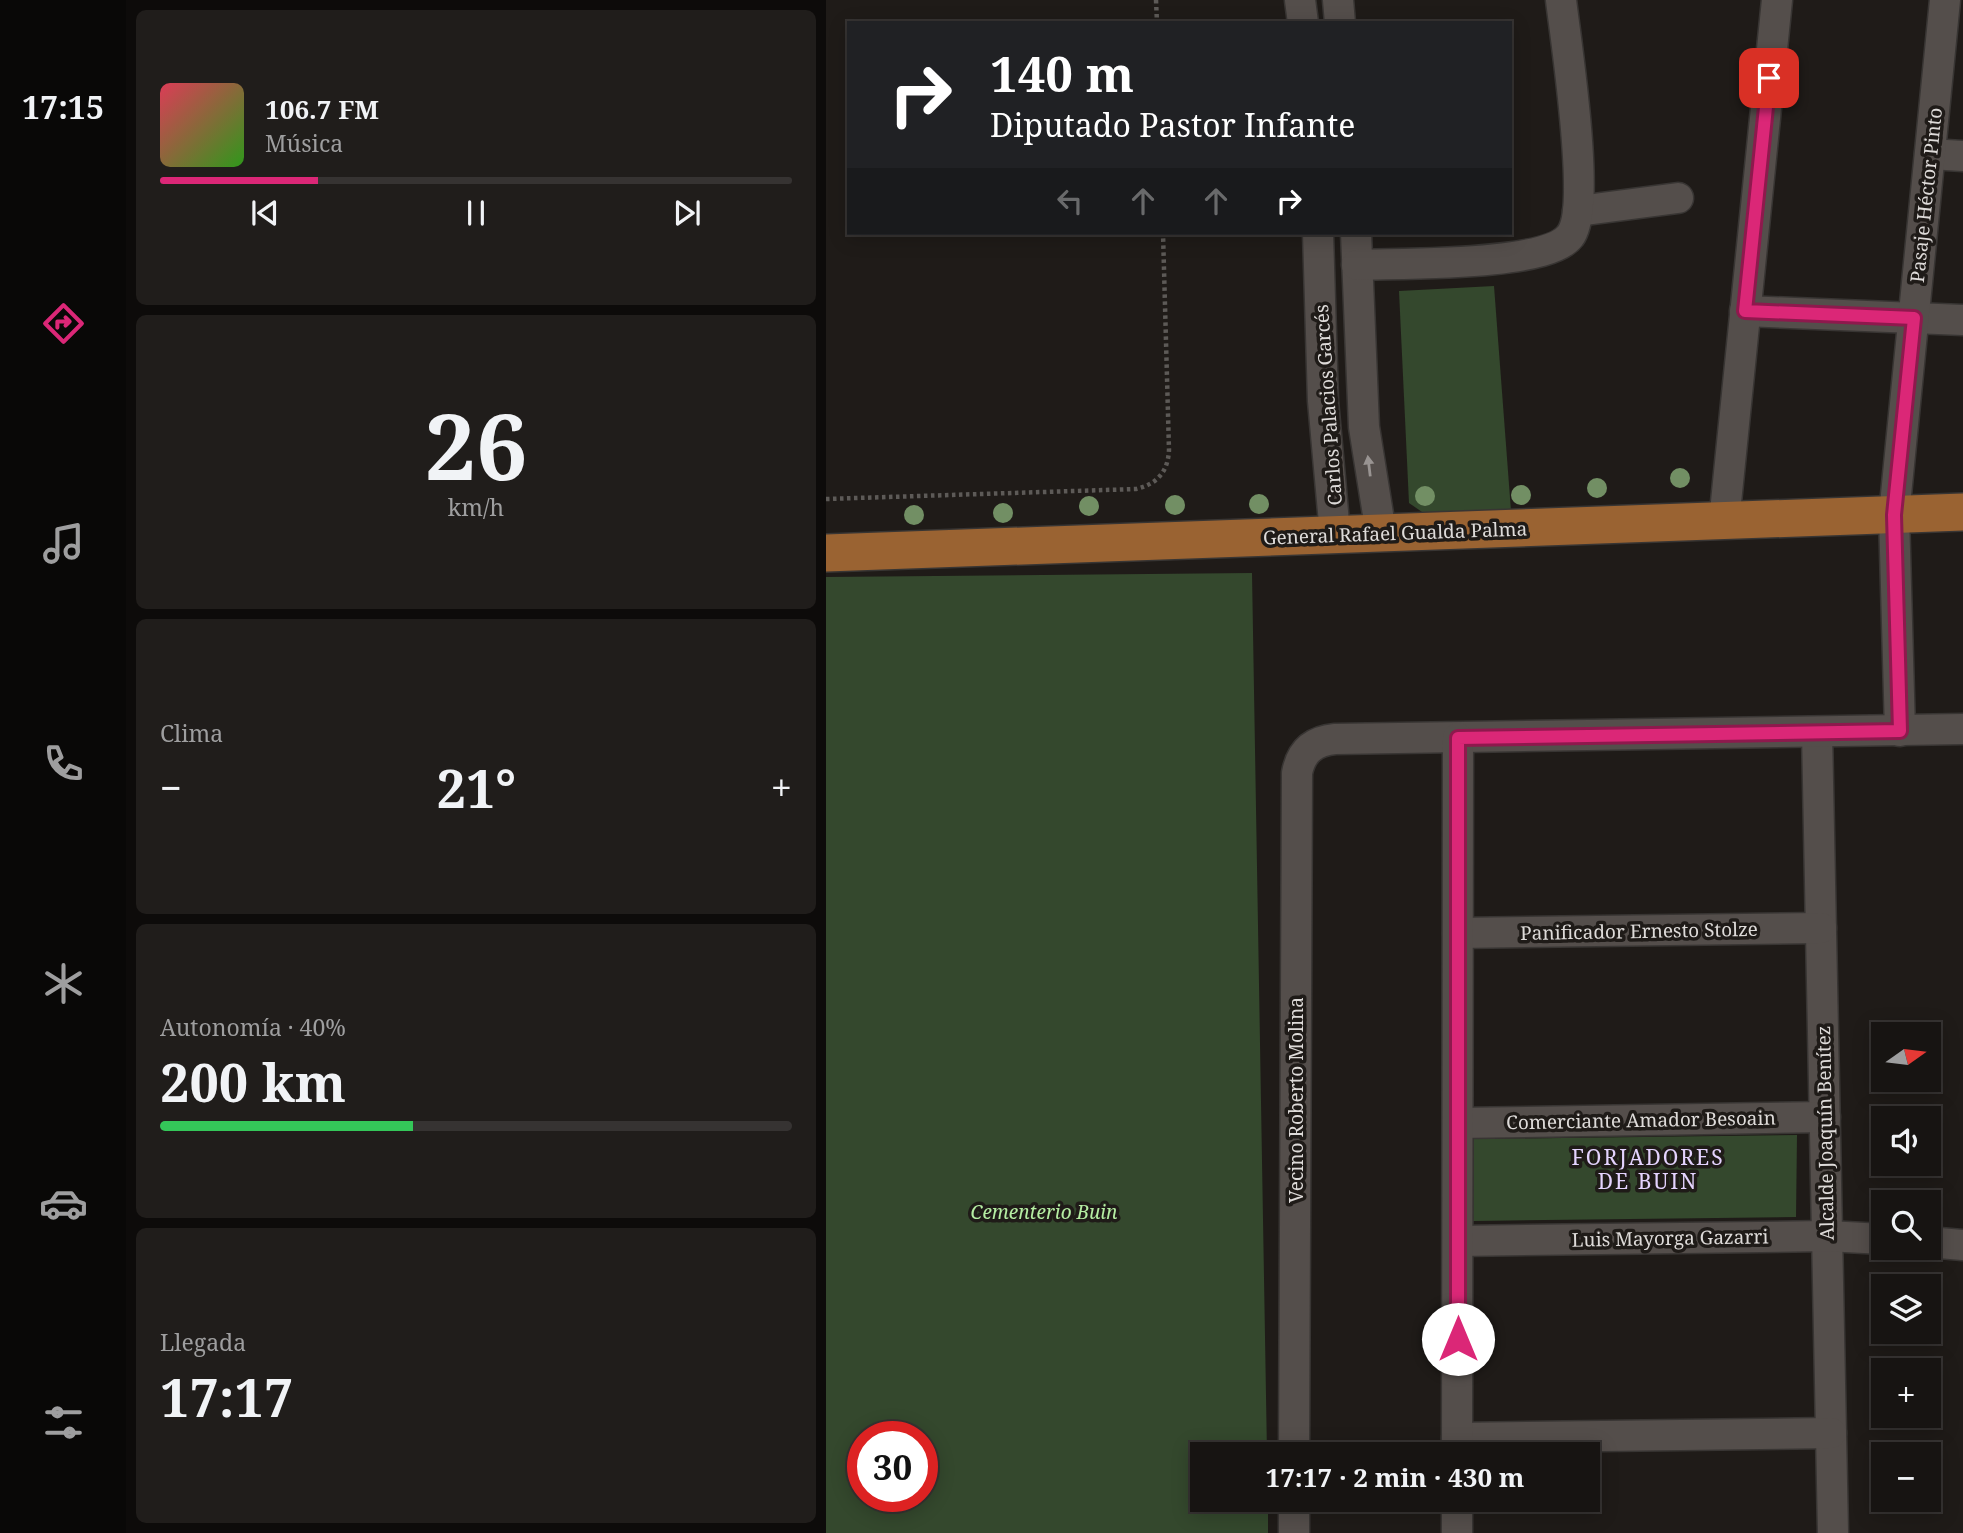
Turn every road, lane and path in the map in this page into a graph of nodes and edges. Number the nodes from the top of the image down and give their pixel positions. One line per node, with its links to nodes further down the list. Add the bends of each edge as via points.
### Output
1 (1156, 0): 7 (path)
2 (1300, 0): 8 (street)
3 (1338, 0): 9 (street)
4 (1561, 0): 13 (street, via 1576,136)
5 (1777, 0): 18 (street)
6 (1945, 0): 10 (street, Pasaje Héctor Pinto)
7 (1157, 21)
8 (1303, 21)
9 (1340, 21)
10 (1930, 155): 11 (street); 19 (street, Pasaje Héctor Pinto)
11 (1963, 156)
12 (1678, 198): 13 (street)
13 (1578, 211): 17 (street, via 1579,221 1569,239 1533,255)
14 (1163, 235): 21 (path, via 1169,450 1165,469 1153,483 1136,489)
15 (1318, 235): 26 (street, Carlos Palacios Garcés, via 1323,401)
16 (1356, 235): 17 (street, Carlos Palacios Garcés)
17 (1357, 265): 25 (street, Carlos Palacios Garcés, one-way to 17, via 1364,427)
18 (1745, 311): 19 (street); 24 (street)
19 (1914, 318): 20 (street); 23 (street, Pasaje Héctor Pinto)
20 (1963, 320)
21 (826, 499)
22 (1963, 512): 23 (main road, General Rafael Gualda Palma)
23 (1894, 515): 24 (main road, General Rafael Gualda Palma); 29 (street, Pasaje Héctor Pinto)
24 (1724, 522): 25 (main road, General Rafael Gualda Palma)
25 (1381, 533): 26 (main road, General Rafael Gualda Palma)
26 (1335, 534): 27 (main road, General Rafael Gualda Palma)
27 (826, 553)
28 (1963, 729): 29 (street)
29 (1900, 731): 30 (street)
30 (1817, 732): 31 (street); 32 (street, Alcalde Joaquín Benítez)
31 (1458, 738): 33 (street); 42 (street, Vecino Roberto Molina, via 1325,740 1308,748 1297,773)
32 (1821, 928): 33 (street, Panificador Ernesto Stolze); 34 (street, Alcalde Joaquín Benítez)
33 (1458, 933): 35 (street)
34 (1825, 1117): 35 (street, Comerciante Amador Besoain); 36 (street, Alcalde Joaquín Benítez)
35 (1458, 1123): 38 (street)
36 (1827, 1236): 37 (street, Luis Mayorga Gazarri); 38 (street, Luis Mayorga Gazarri); 41 (street, Alcalde Joaquín Benítez)
37 (1871, 1238)
38 (1458, 1241): 43 (street)
39 (1941, 1243): 40 (street)
40 (1963, 1245)
41 (1831, 1433): 44 (street); 49 (street, Alcalde Joaquín Benítez)
42 (1294, 1442)
43 (1457, 1442)
44 (1572, 1442)
45 (1294, 1512): 47 (street)
46 (1457, 1512): 48 (street)
47 (1294, 1533)
48 (1457, 1533)
49 (1833, 1533)

